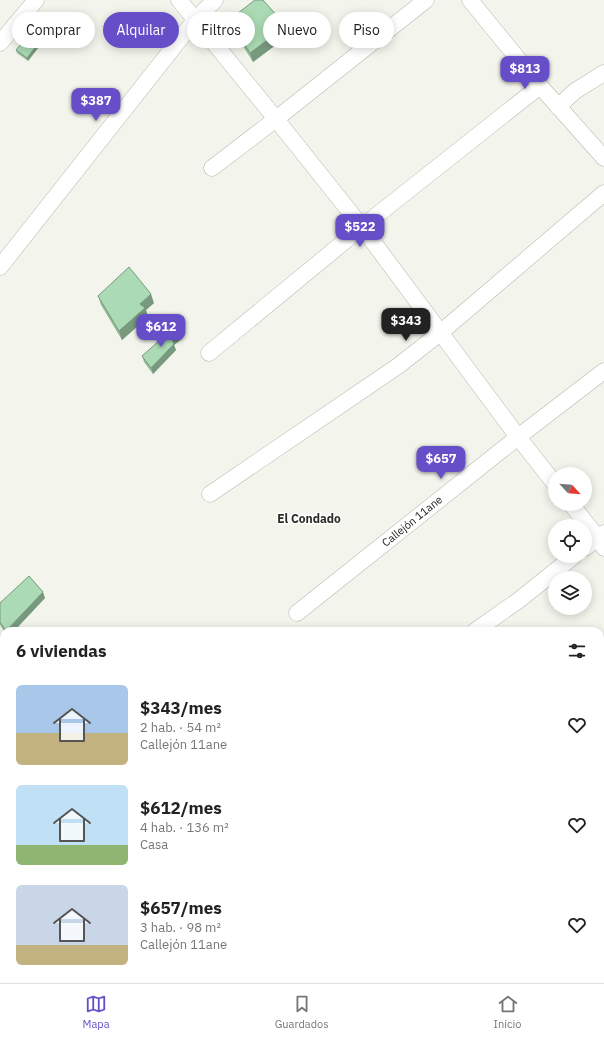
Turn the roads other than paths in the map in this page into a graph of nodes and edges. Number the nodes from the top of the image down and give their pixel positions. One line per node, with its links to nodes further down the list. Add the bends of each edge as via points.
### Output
1 (36, 0): 9 (street)
2 (179, 0): 6 (street)
3 (215, 0): 7 (street)
4 (426, 0): 14 (street)
5 (470, 0): 12 (street)
6 (189, 12)
7 (203, 12)
8 (187, 30): 19 (street)
9 (0, 43)
10 (218, 48): 14 (street)
11 (604, 73): 13 (street, via 574,91)
12 (540, 86): 13 (street); 18 (street)
13 (558, 107): 15 (street)
14 (276, 119): 16 (street); 18 (street)
15 (604, 158)
16 (212, 168)
17 (604, 193): 20 (street)
18 (362, 227): 20 (street); 21 (street)
19 (0, 267)
20 (440, 333): 23 (street); 25 (street, via 398,366)
21 (209, 353)
22 (604, 371): 23 (street, Callejón 11ane)
23 (518, 437): 24 (street); 30 (street, Callejón 11ane)
24 (548, 475)
25 (210, 494)
26 (577, 511): 27 (street)
27 (602, 540): 28 (street)
28 (592, 545)
29 (565, 563): 31 (street)
30 (297, 613)
31 (482, 627)

